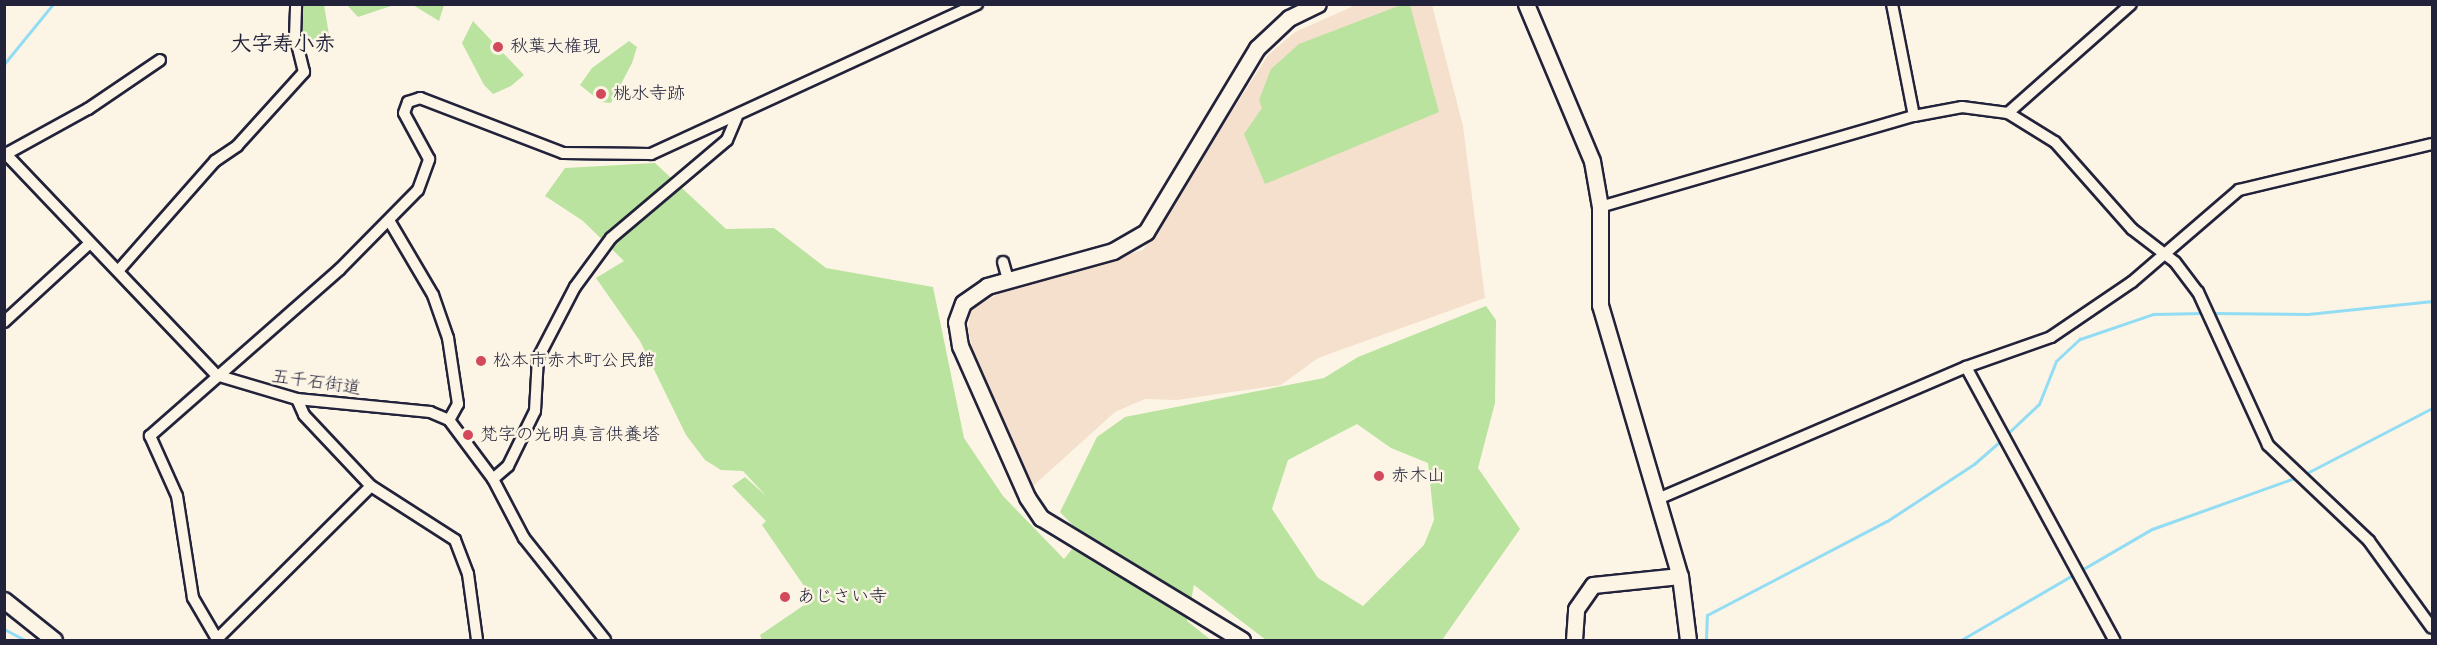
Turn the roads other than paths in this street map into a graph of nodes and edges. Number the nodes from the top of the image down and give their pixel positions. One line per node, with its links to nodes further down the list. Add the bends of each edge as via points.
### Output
1 (297, 4): 18 (street, via 295,37 304,72 237,146 214,161)
2 (977, 4): 10 (street)
3 (1318, 4): 19 (street, via 1289,18 1257,48 1146,232 1113,251)
4 (1526, 4): 13 (street, via 1587,142)
5 (1892, 4): 9 (street)
6 (2131, 4): 8 (street)
7 (160, 60): 12 (street, via 88,109)
8 (2008, 113): 9 (street, via 1962,107); 16 (street, via 2055,142 2132,229)
9 (1914, 116): 13 (street)
10 (737, 117): 14 (street, via 651,154 588,156 563,153 413,98 404,113 429,159 418,190); 25 (street, via 727,140 610,238 575,287 538,358 535,411 508,466)
11 (2433, 144): 16 (street, via 2239,190)
12 (5, 153): 15 (street)
13 (1600, 207): 27 (street, via 1600,306 1613,366)
14 (390, 222): 22 (street); 24 (street, via 433,295 448,338 458,404)
15 (90, 243): 18 (street); 20 (street)
16 (2163, 251): 21 (street, via 2084,319 2051,337); 30 (street, via 2198,292 2268,445 2369,542)
17 (1003, 262): 19 (street)
18 (118, 271): 22 (street)
19 (1008, 279): 35 (street, via 963,303 956,334 1027,497 1059,533)
20 (4, 322)
21 (1966, 367): 27 (street); 38 (street)
22 (216, 375): 23 (street, 五千石街道); 32 (street, via 150,436 177,496 193,598)
23 (297, 399): 24 (street, 五千石街道, via 430,411); 26 (street, via 304,414)
24 (449, 420): 25 (street)
25 (493, 479): 34 (street, via 524,538)
26 (371, 486): 32 (street); 33 (street, via 455,540 470,583)
27 (1658, 499): 28 (street)
28 (1680, 576): 36 (street, via 1593,585 1576,609); 37 (street)
29 (4, 600): 31 (street)
30 (2433, 628)
31 (54, 640)
32 (217, 640)
33 (477, 640)
34 (605, 640)
35 (1242, 640)
36 (1574, 640)
37 (1688, 640)
38 (2114, 640)

